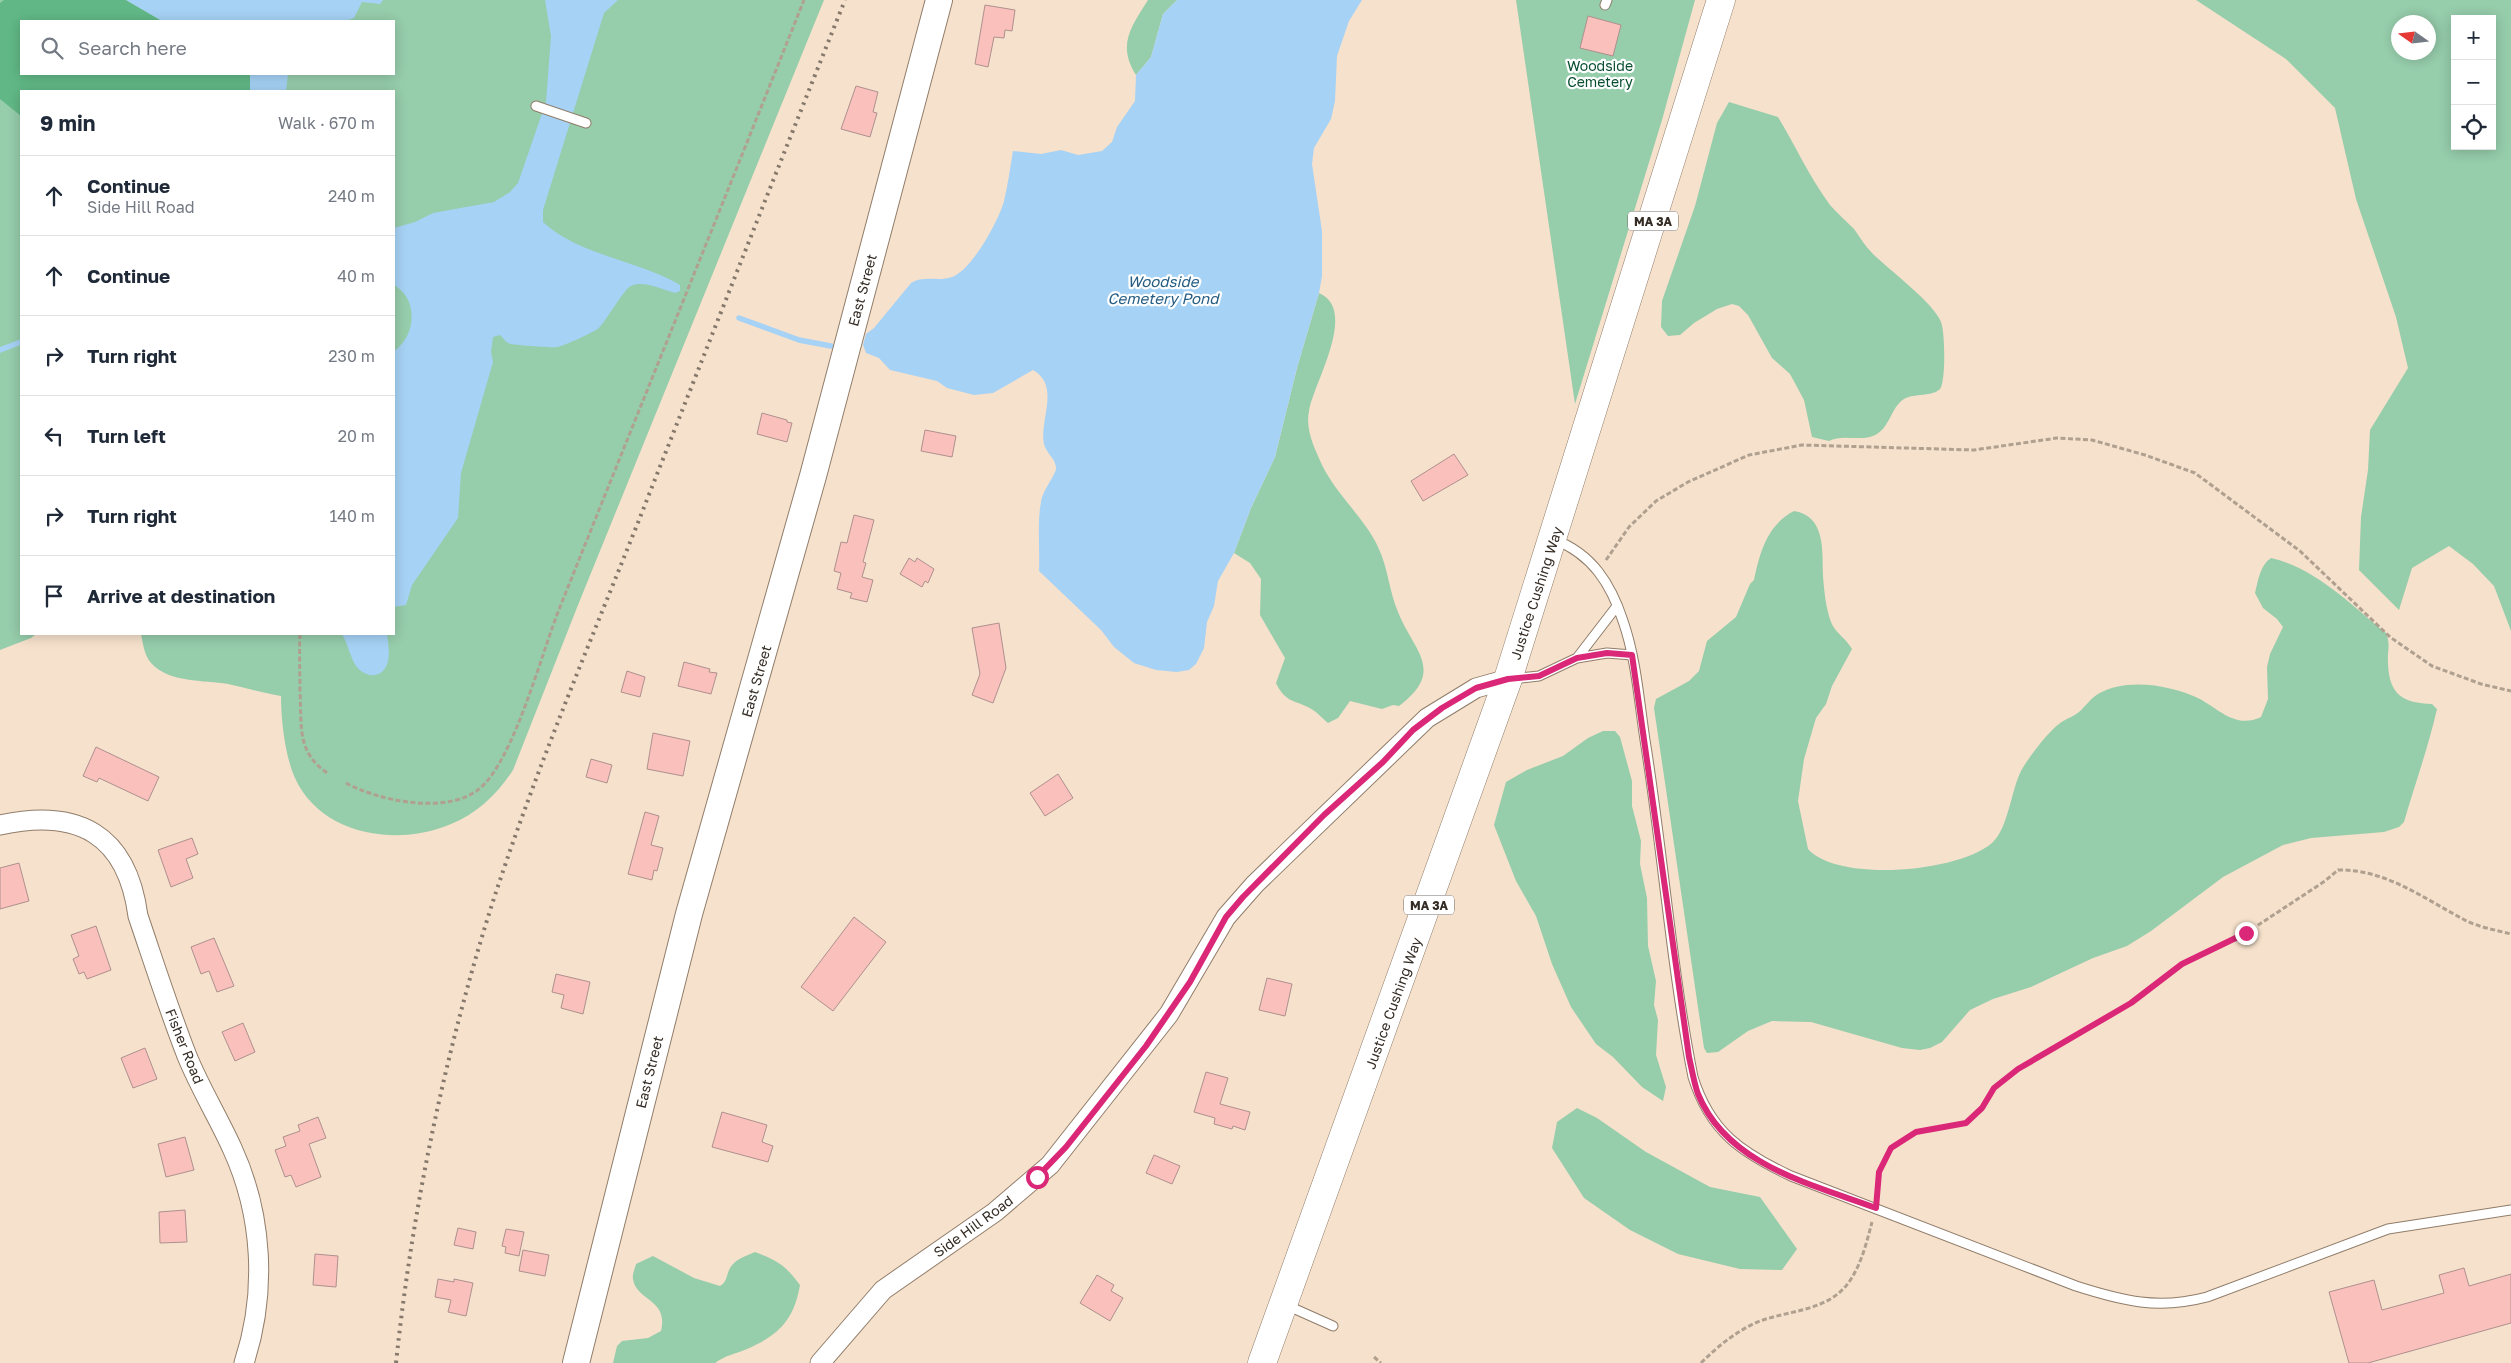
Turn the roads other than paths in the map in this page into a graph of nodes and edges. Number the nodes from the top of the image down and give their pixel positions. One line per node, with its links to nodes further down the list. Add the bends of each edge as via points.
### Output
1 (939, 0): 15 (main road, East Street, via 811,486 688,914)
2 (1721, 0): 5 (main road, Justice Cushing Way / MA 3A)
3 (536, 106): 4 (lane)
4 (586, 123)
5 (1554, 539): 6 (lane, via 1580,552 1597,568); 9 (main road, Justice Cushing Way / MA 3A)
6 (1617, 606): 7 (lane); 8 (lane)
7 (1632, 655): 8 (lane, via 1607,653); 11 (lane, via 1689,1057 1698,1094 1714,1123 1747,1154 1791,1176 2076,1286 2124,1300 2157,1305 2207,1297 2388,1229)
8 (1577, 658): 9 (lane, via 1539,676)
9 (1508, 679): 12 (main road, Justice Cushing Way / MA 3A); 16 (street, Side Hill Road, via 1476,688 1427,718 1255,884 1226,917 1169,1014 1050,1165 995,1212 883,1290)
10 (0, 825): 14 (street, Fisher Road, via 45,820 85,827 109,846 128,876 136,897 138,916 182,1043 233,1149 250,1197 259,1280 256,1318)
11 (2511, 1210)
12 (1283, 1304): 13 (lane); 17 (main road, Justice Cushing Way / MA 3A)
13 (1333, 1326)
14 (244, 1363)
15 (576, 1363)
16 (820, 1363)
17 (1262, 1363)

